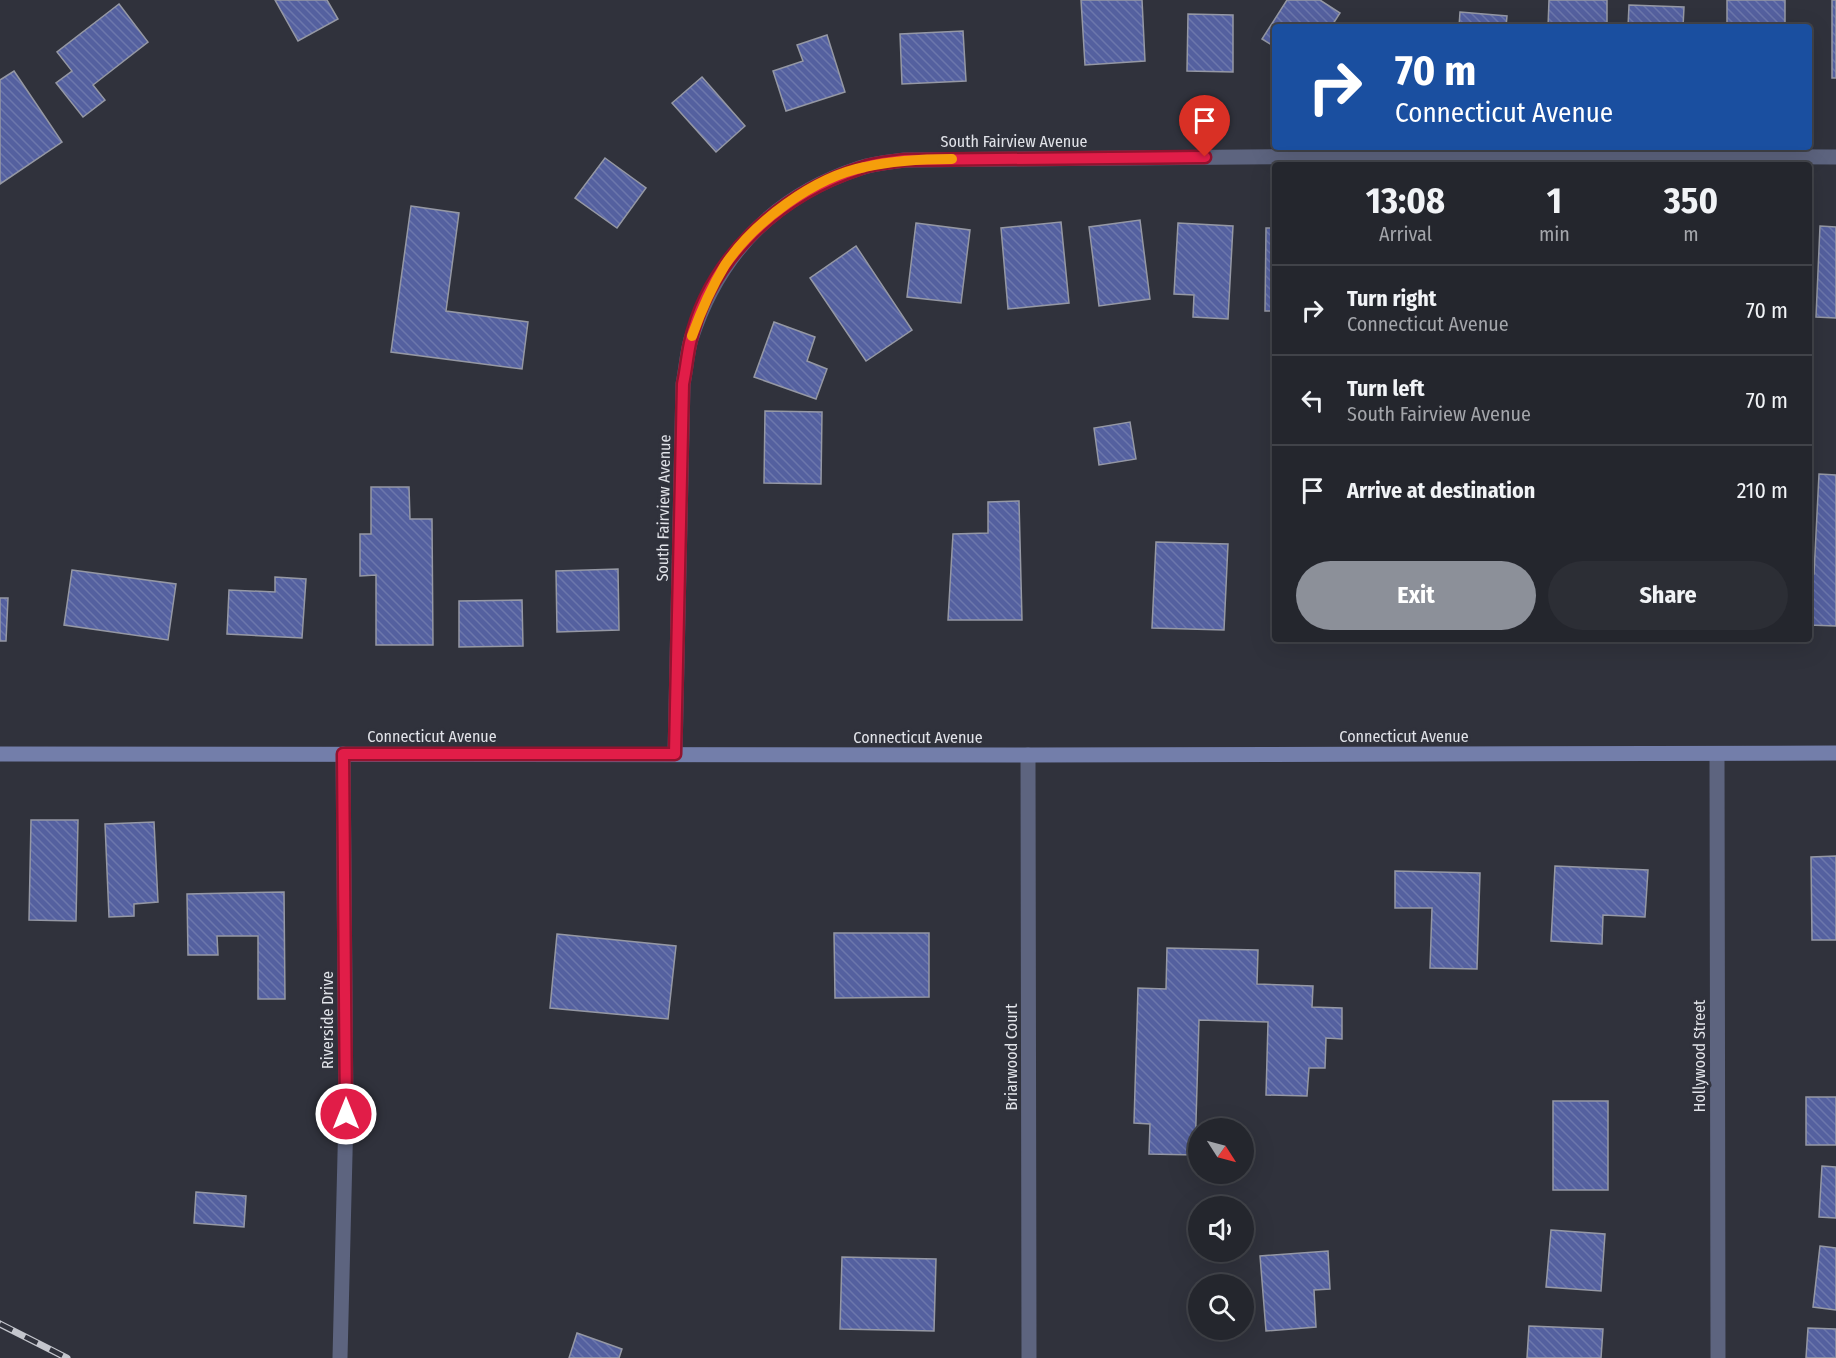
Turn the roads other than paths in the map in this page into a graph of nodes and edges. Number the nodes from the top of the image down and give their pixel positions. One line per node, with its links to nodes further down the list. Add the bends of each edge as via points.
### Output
1 (1836, 157): 5 (street, South Fairview Avenue, via 1459,155 905,160 863,167 823,182 786,204 753,231 726,264 705,302 690,342 683,384)
2 (1836, 753): 6 (street, Connecticut Avenue)
3 (0, 754): 4 (street, Connecticut Avenue)
4 (343, 754): 5 (street, Connecticut Avenue); 8 (street, Riverside Drive, via 346,1114)
5 (675, 754): 7 (street, Connecticut Avenue)
6 (1717, 754): 7 (street, Connecticut Avenue); 10 (street, Hollywood Street)
7 (1028, 755): 9 (street, Briarwood Court)
8 (340, 1358)
9 (1029, 1358)
10 (1718, 1358)

